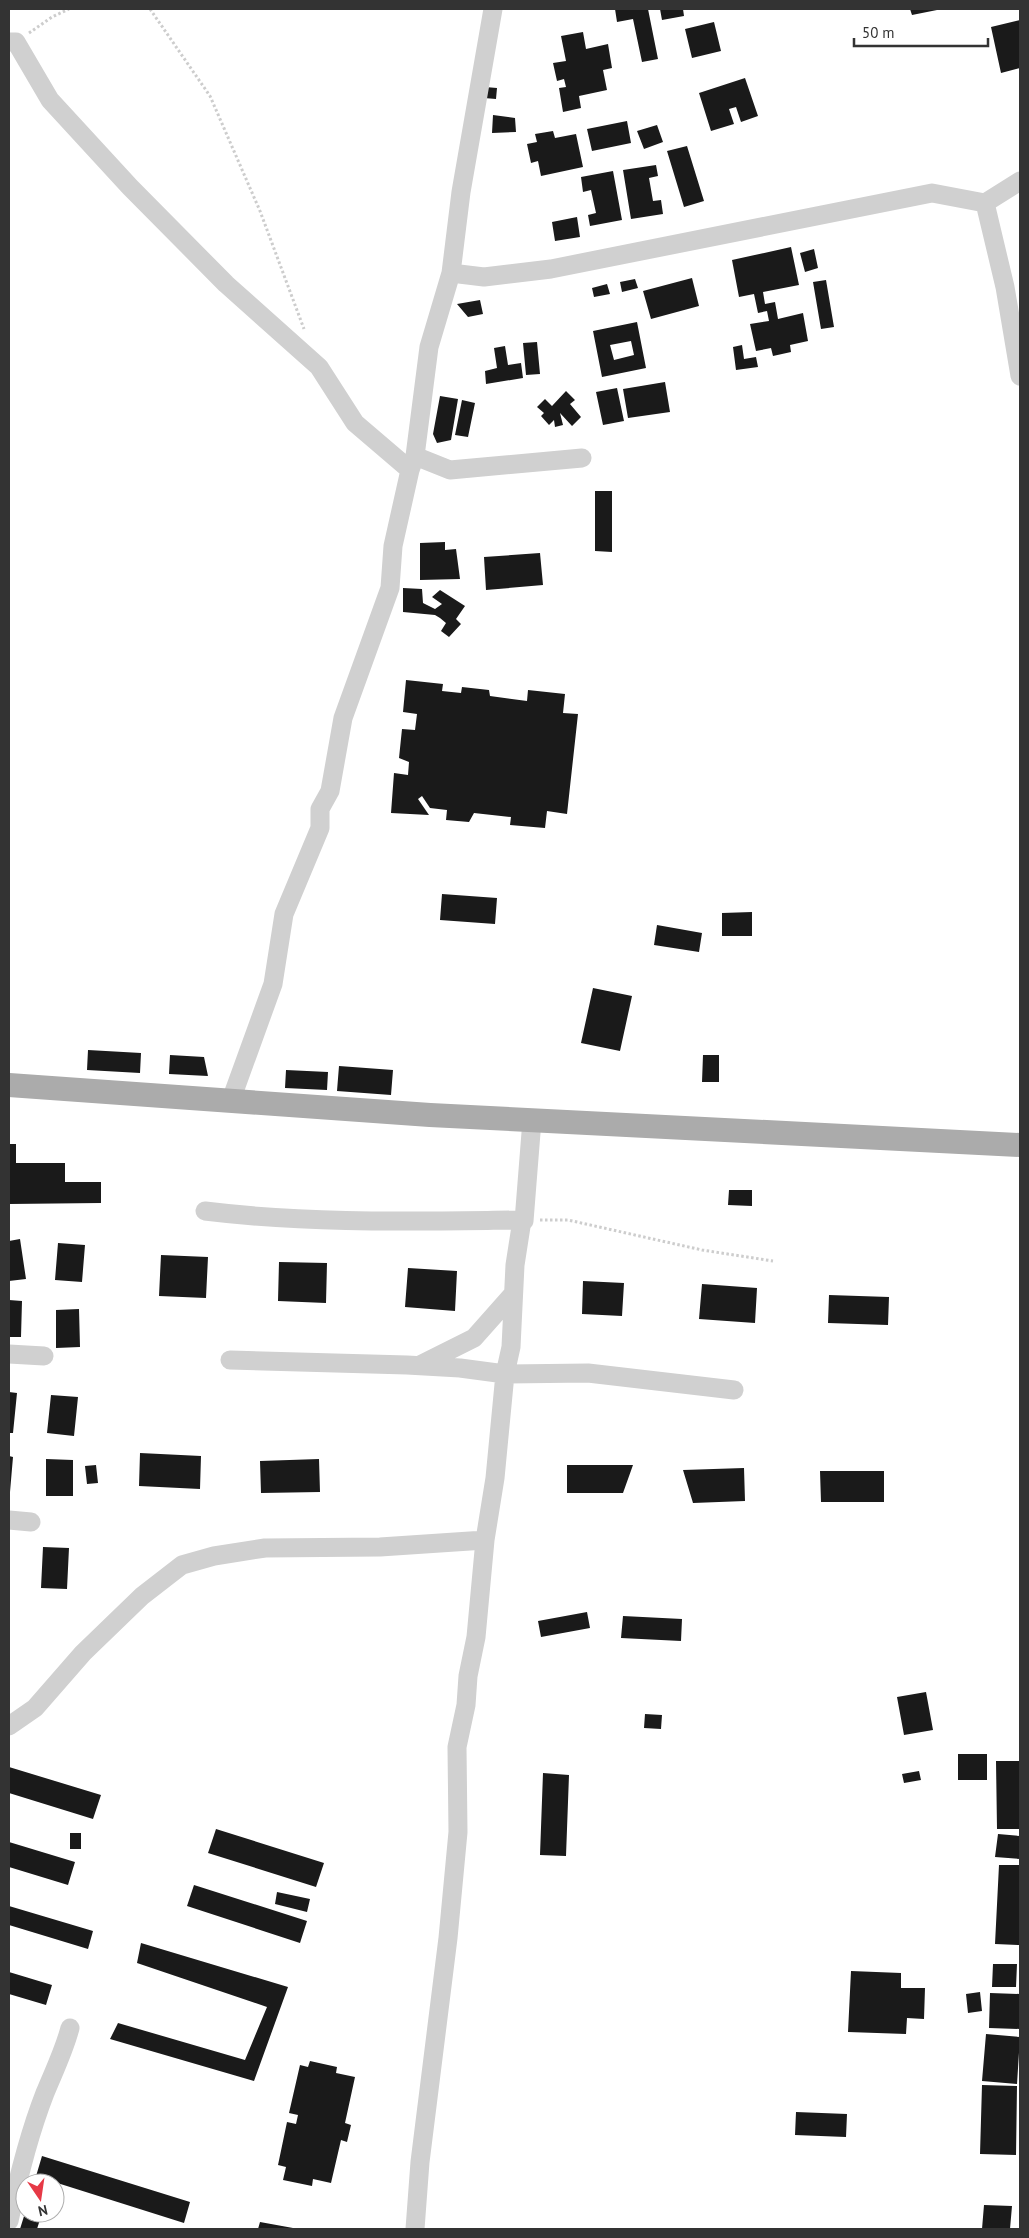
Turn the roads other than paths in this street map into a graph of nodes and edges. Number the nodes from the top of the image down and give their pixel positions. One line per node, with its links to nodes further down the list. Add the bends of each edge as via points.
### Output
1 (493, 9): 5 (street, via 461,192)
2 (13, 42): 9 (street, via 50,100 130,187 226,284 319,367 355,423)
3 (1020, 182): 4 (street)
4 (985, 203): 5 (street, via 932,193 551,269 484,277); 6 (street)
5 (451, 273): 9 (street, via 429,346)
6 (1013, 286): 7 (street)
7 (1020, 376)
8 (582, 458): 9 (street, via 450,470)
9 (413, 463): 11 (street, via 393,546 390,588 343,718 330,791 320,809 320,828 284,914 272,984)
10 (9, 1085): 11 (main road)
11 (231, 1100): 12 (main road)
12 (532, 1120): 13 (main road); 15 (street)
13 (1020, 1145)
14 (205, 1211): 15 (street, via 284,1218)
15 (523, 1220): 16 (street, via 514,1265)
16 (513, 1294): 20 (street, via 474,1338); 21 (street, via 511,1347)
17 (9, 1354): 18 (street)
18 (44, 1356)
19 (230, 1360): 20 (street)
20 (418, 1366): 21 (street)
21 (505, 1374): 22 (street, via 588,1373); 25 (street, via 495,1478)
22 (734, 1390)
23 (9, 1520): 24 (street)
24 (31, 1522)
25 (485, 1540): 26 (street, via 380,1547 266,1548 182,1565 142,1596 83,1652 35,1708); 29 (street, via 476,1637 458,1748 458,1832)
26 (9, 1726)
27 (70, 2028): 28 (street, via 28,2143)
28 (9, 2221)
29 (414, 2229)

